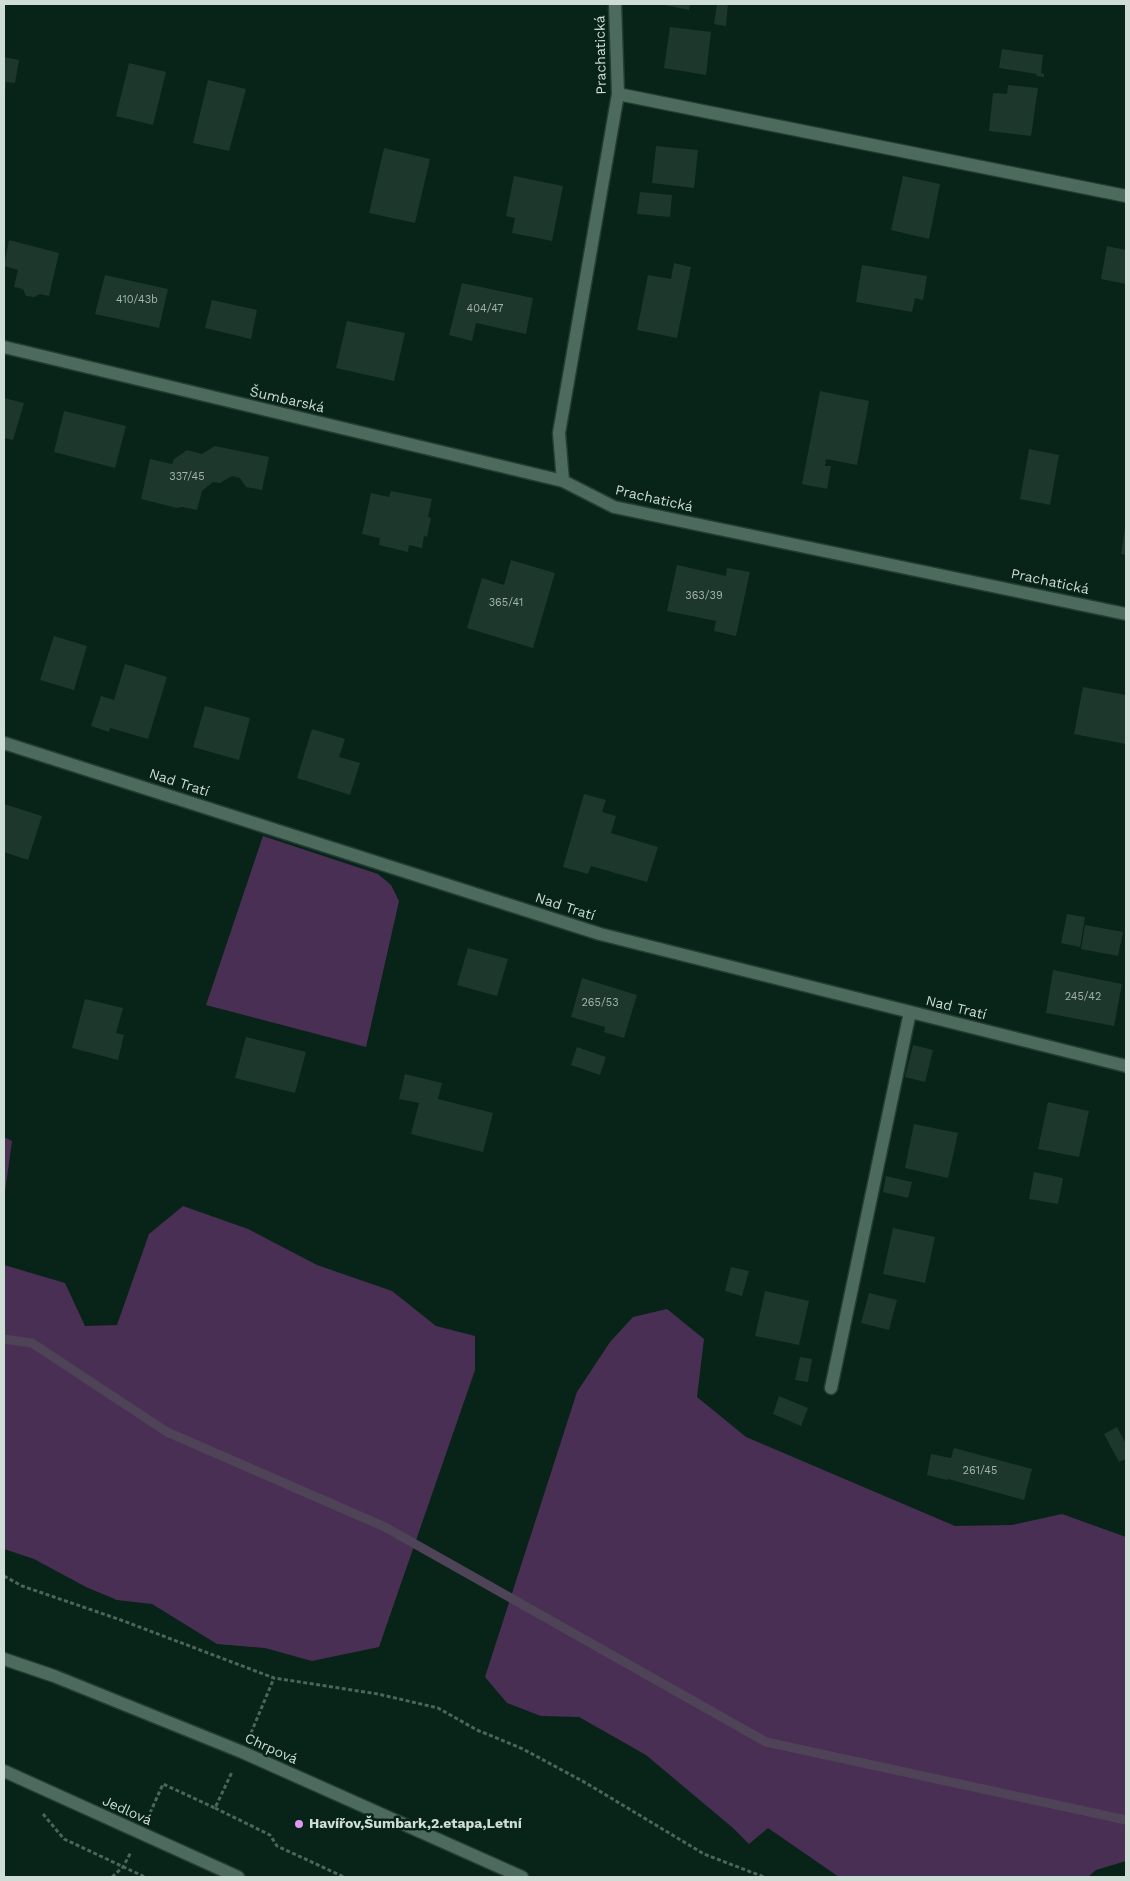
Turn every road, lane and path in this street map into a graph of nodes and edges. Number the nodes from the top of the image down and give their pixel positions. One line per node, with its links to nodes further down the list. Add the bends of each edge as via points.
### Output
1 (615, 4): 2 (street, Prachatická)
2 (618, 94): 3 (street); 5 (street, Prachatická, via 559,433)
3 (1126, 196)
4 (4, 347): 5 (street, Šumbarská)
5 (563, 481): 6 (street, Prachatická, via 614,507)
6 (1126, 614)
7 (4, 743): 8 (street, Nad Tratí, via 600,934)
8 (910, 1012): 9 (street, Nad Tratí); 10 (street)
9 (1126, 1066)
10 (832, 1388)
11 (4, 1576): 13 (path, via 22,1586)
12 (4, 1659): 25 (street, Chrpová, via 242,1752)
13 (274, 1678): 14 (path); 26 (path, via 378,1694 438,1708 586,1783 704,1854)
14 (264, 1705)
15 (4, 1772): 23 (street, Jedlová)
16 (163, 1784): 18 (path)
17 (224, 1789): 18 (path)
18 (215, 1808): 24 (path, via 270,1835 277,1846)
19 (42, 1813): 20 (path, via 64,1839)
20 (123, 1867): 21 (path); 22 (path)
21 (112, 1877)
22 (145, 1877)
23 (238, 1877)
24 (344, 1877)
25 (518, 1877)
26 (764, 1877)

